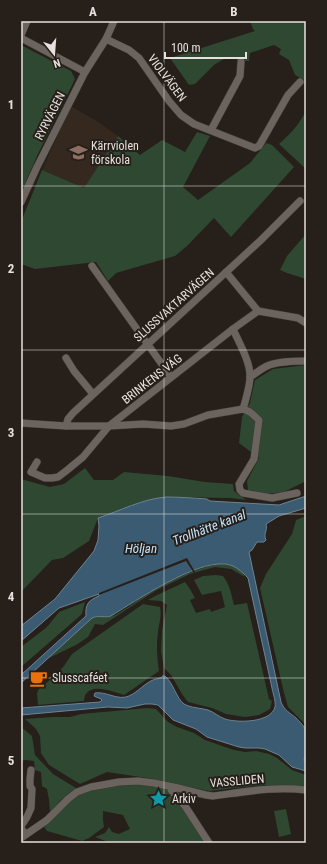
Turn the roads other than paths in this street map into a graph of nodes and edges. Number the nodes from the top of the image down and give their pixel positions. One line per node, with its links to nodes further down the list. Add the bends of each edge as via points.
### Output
1 (27, 21): 3 (street)
2 (114, 21): 4 (street, RYRVÄGEN)
3 (21, 37): 6 (street)
4 (106, 39): 6 (street, RYRVÄGEN); 8 (street, VIOLVÄGEN, via 139,58 181,115 194,124)
5 (241, 62): 8 (street, via 240,76)
6 (85, 72): 10 (street, RYRVÄGEN)
7 (300, 82): 8 (street, VIOLVÄGEN, via 288,95 259,146 254,148)
8 (211, 130)
9 (300, 201): 12 (street, SLUSSVAKTARVÄGEN)
10 (21, 202)
11 (92, 266): 16 (street)
12 (226, 272): 13 (street); 16 (street, SLUSSVAKTARVÄGEN)
13 (258, 310): 14 (street, via 298,318); 15 (street, BRINKENS VÄG)
14 (306, 323)
15 (232, 329): 19 (street, BRINKENS VÄG); 20 (street, via 247,359)
16 (147, 344): 19 (street); 21 (street, SLUSSVAKTARVÄGEN)
17 (66, 358): 21 (street)
18 (306, 361): 20 (street, via 274,364)
19 (172, 377): 25 (street, BRINKENS VÄG)
20 (250, 377): 22 (street)
21 (93, 394): 24 (street, SLUSSVAKTARVÄGEN, via 73,413)
22 (244, 409): 25 (street, via 208,415 180,426); 27 (street, via 259,420 254,459 239,484 240,490 243,493 272,498)
23 (21, 423): 24 (street)
24 (66, 426): 25 (street)
25 (109, 426): 26 (street, BRINKENS VÄG, via 83,457 58,476 45,478 31,472)
26 (38, 462)
27 (297, 493)
28 (31, 770): 31 (street, via 31,808)
29 (172, 787): 30 (street, VASSLIDEN, via 213,796 268,789); 32 (street, VASSLIDEN, via 129,781 83,789); 34 (street, via 171,790 198,824)
30 (306, 790)
31 (24, 819): 32 (street); 33 (street, via 21,826)
32 (39, 826): 33 (street, VASSLIDEN)
33 (22, 837)
34 (208, 843)

